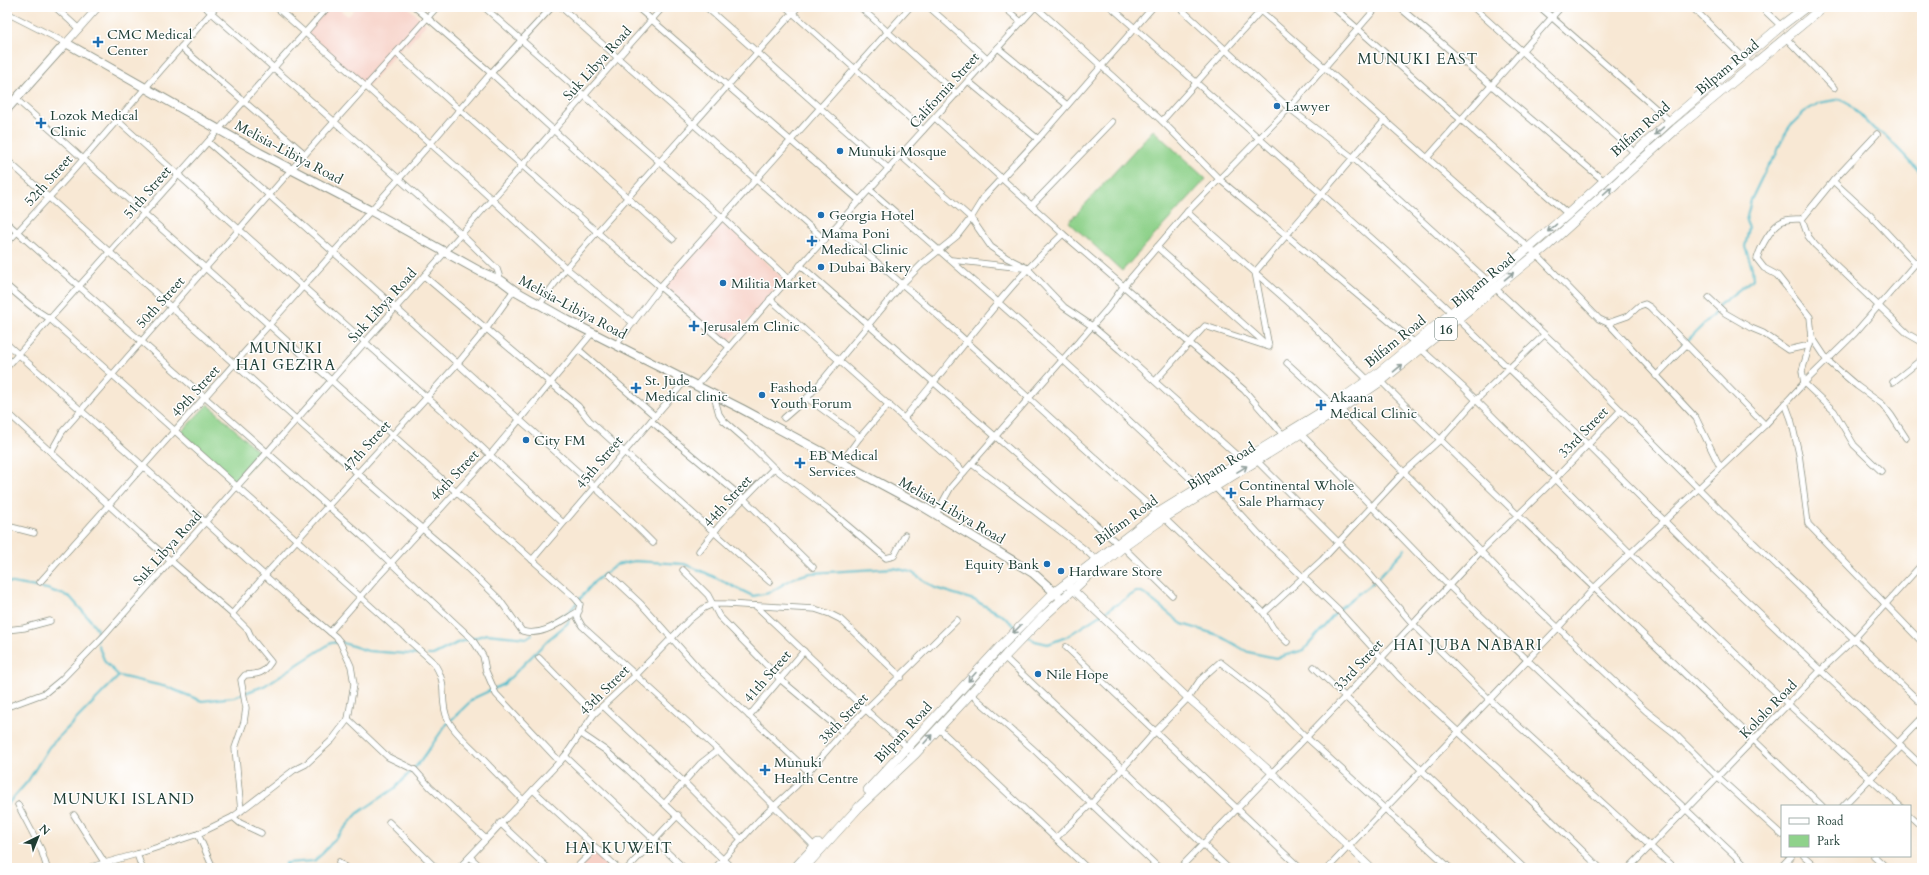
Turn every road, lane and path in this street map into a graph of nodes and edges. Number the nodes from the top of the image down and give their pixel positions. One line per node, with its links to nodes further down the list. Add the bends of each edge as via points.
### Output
1 (55, 7): 45 (street)
2 (98, 7): 45 (street)
3 (206, 7): 36 (street)
4 (216, 7): 36 (street, 52th Street)
5 (276, 7): 47 (street)
6 (328, 7): 47 (street, 51th Street)
7 (415, 7): 39 (street)
8 (437, 7): 39 (street, 50th Street)
9 (484, 7): 50 (street)
10 (552, 7): 50 (street, 49th Street)
11 (561, 7): 58 (street)
12 (637, 7): 41 (street)
13 (663, 7): 41 (street, Suk Libya Road)
14 (706, 7): 55 (street)
15 (786, 7): 38 (street)
16 (798, 7): 38 (street)
17 (860, 7): 48 (street)
18 (910, 7): 48 (street)
19 (929, 7): 60 (street)
20 (1004, 7): 42 (street)
21 (1036, 7): 42 (street, California Street); 61 (street)
22 (1111, 7): 44 (street)
23 (1153, 7): 44 (street)
24 (1179, 7): 54 (street)
25 (1333, 7): 46 (street)
26 (1377, 7): 46 (street)
27 (1399, 7): 70 (street)
28 (1473, 7): 56 (street)
29 (1540, 7): 40 (street)
30 (1561, 7): 40 (street)
31 (1692, 7): 59 (street)
32 (1760, 7): 43 (street)
33 (1806, 7): 43 (main road, Bilfam Road / 16)
34 (1823, 7): 49 (main road, Bilpam Road / 16)
35 (1260, 8): 54 (street); 64 (street)
36 (212, 12): 52 (street, 52th Street); 63 (street)
37 (7, 13): 51 (street)
38 (793, 13): 55 (street); 65 (street)
39 (428, 17): 57 (street, 50th Street); 66 (street)
40 (1552, 18): 56 (street); 87 (street)
41 (652, 20): 58 (street, Suk Libya Road); 69 (street)
42 (1021, 22): 53 (street, California Street)
43 (1781, 26): 59 (main road, Bilfam Road / 16)
44 (1134, 28): 61 (street); 68 (street)
45 (79, 29): 51 (street)
46 (1357, 29): 64 (street); 84 (street)
47 (304, 32): 63 (street, 51th Street); 71 (street)
48 (888, 32): 65 (street); 74 (street)
49 (1785, 37): 62 (main road, Bilpam Road / 16); 72 (street)
50 (522, 39): 66 (street, 49th Street); 75 (street)
51 (66, 43): 73 (main road, Melisia-Libiya Road); 77 (main road)
52 (181, 46): 73 (street, 52th Street); 76 (street)
53 (998, 48): 60 (street, California Street); 78 (street)
54 (1226, 50): 68 (street); 79 (street)
55 (757, 52): 69 (street); 81 (street)
56 (1521, 52): 70 (street); 100 (street)
57 (396, 53): 71 (street, 50th Street); 80 (street)
58 (618, 58): 75 (street, Suk Libya Road); 90 (street)
59 (1744, 58): 62 (street); 87 (main road, Bilfam Road / 16)
60 (987, 59): 67 (street, California Street)
61 (1101, 65): 78 (street); 86 (street)
62 (1750, 66): 150 (main road, Bilpam Road / 16, one-way to 62)
63 (273, 67): 76 (street, 51th Street); 88 (street)
64 (1324, 67): 79 (street); 83 (street)
65 (855, 69): 81 (street); 92 (street)
66 (491, 73): 80 (street, 49th Street); 93 (street)
67 (968, 81): 74 (street, California Street); 95 (street)
68 (1196, 83): 86 (street); 96 (street)
69 (728, 85): 90 (street); 98 (street)
70 (1491, 86): 84 (street); 116 (street)
71 (365, 88): 88 (street, 50th Street); 99 (street)
72 (1834, 88)
73 (145, 89): 85 (street, 52th Street); 91 (main road, Melisia-Libiya Road)
74 (957, 94): 82 (street, California Street)
75 (584, 96): 93 (street, Suk Libya Road); 107 (street)
76 (242, 101): 91 (street, 51th Street); 101 (street)
77 (11, 102): 106 (street)
78 (1067, 106): 95 (street)
79 (1289, 108): 96 (street); 103 (street)
80 (460, 109): 99 (street, 49th Street); 108 (street)
81 (821, 109): 98 (street); 109 (street)
82 (934, 118): 92 (street, California Street); 112 (street)
83 (1384, 120): 103 (street); 104 (street)
84 (1461, 120): 104 (street); 129 (street)
85 (118, 121): 106 (street, 52th Street); 111 (street)
86 (1162, 121): 114 (street)
87 (1670, 121): 100 (main road, Bilfam Road / 16, one-way to 100)
88 (334, 122): 101 (street, 50th Street); 113 (street)
89 (1112, 122): 125 (street)
90 (694, 125): 107 (street); 115 (street)
91 (219, 130): 97 (street, 51th Street); 110 (main road, Melisia-Libiya Road)
92 (923, 130): 102 (street, California Street)
93 (553, 131): 108 (street, Suk Libya Road); 121 (street)
94 (1877, 134): 117 (street)
95 (1038, 139): 112 (street)
96 (1259, 139): 114 (street); 119 (street)
97 (208, 142): 111 (street, 51th Street); 120 (street)
98 (791, 142): 115 (street); 124 (street)
99 (430, 144): 113 (street, 49th Street); 123 (street)
100 (1634, 152): 116 (main road, Bilfam Road / 16)
101 (305, 154): 110 (street, 50th Street)
102 (901, 156): 109 (street, California Street); 131 (street)
103 (1352, 157): 119 (street); 163 (street)
104 (1427, 158): 145 (street)
105 (7, 160): 122 (street)
106 (83, 160): 122 (street, 52th Street); 128 (street)
107 (660, 163): 121 (street); 130 (street)
108 (523, 165): 123 (street, Suk Libya Road); 137 (street)
109 (888, 169): 118 (street, California Street)
110 (291, 170): 120 (street, 50th Street); 126 (main road, Melisia-Libiya Road)
111 (178, 175): 128 (street, 51th Street); 135 (street)
112 (1002, 178): 125 (street); 131 (street, via 984,197)
113 (399, 179): 126 (street, 49th Street); 138 (street)
114 (1219, 179): 127 (street); 140 (street)
115 (756, 180): 130 (street); 142 (street)
116 (1604, 181): 129 (main road, Bilfam Road / 16)
117 (1833, 181): 132 (street); 153 (street)
118 (870, 190): 124 (street, California Street); 147 (street)
119 (1322, 194): 140 (street); 177 (street)
120 (269, 195): 135 (street, 50th Street); 148 (street)
121 (628, 198): 137 (street); 141 (street)
122 (48, 199): 136 (street, 52th Street); 146 (street)
123 (492, 199): 138 (street, Suk Libya Road); 155 (street)
124 (860, 201): 134 (street, California Street)
125 (1032, 206): 139 (street)
126 (371, 211): 148 (street, 49th Street); 149 (main road, Melisia-Libiya Road)
127 (1187, 212): 144 (street); 158 (street)
128 (144, 213): 146 (street, 51th Street); 157 (street)
129 (1568, 214): 145 (main road, Bilfam Road / 16, one-way to 145)
130 (723, 218): 160 (street); 167 (street)
131 (971, 218): 147 (street, via 957,236); 156 (street, via 991,247)
132 (1802, 219): 175 (street, via 1808,236 1815,245); 187 (street, via 1782,221 1762,247 1757,259 1764,268 1777,275 1806,310 1810,317)
133 (7, 223): 136 (street)
134 (836, 228): 142 (street, California Street); 162 (street)
135 (239, 230): 157 (street, 50th Street); 166 (street)
136 (17, 232): 143 (street, 52th Street); 165 (street)
137 (597, 232): 155 (street); 167 (street)
138 (461, 234): 149 (street, Suk Libya Road); 161 (street, via 493,265)
139 (1063, 234): 156 (street); 168 (street)
140 (1286, 235): 158 (street); 197 (street)
141 (673, 239)
142 (825, 240): 154 (street, California Street)
143 (7, 242)
144 (1157, 247): 168 (street); 199 (street)
145 (1529, 248): 150 (street); 163 (main road, Bilfam Road / 16)
146 (110, 251): 165 (street, 51th Street); 174 (street)
147 (940, 251): 152 (street); 162 (street)
148 (334, 252): 166 (street, 49th Street); 176 (street)
149 (445, 253): 159 (street, Suk Libya Road); 161 (main road, Melisia-Libiya Road)
150 (1536, 254): 163 (main road, Bilpam Road / 16, one-way to 150); 180 (street, via 1599,319)
151 (1922, 256): 153 (street)
152 (949, 259): 156 (street); 172 (street)
153 (1919, 264): 175 (street)
154 (800, 265): 160 (street, California Street); 182 (street)
155 (566, 268): 173 (street); 179 (street)
156 (1028, 268): 172 (street); 183 (street, via 1067,310)
157 (205, 269): 174 (street, 50th Street); 181 (street)
158 (1255, 272): 199 (street); 214 (street)
159 (424, 276): 176 (street, Suk Libya Road); 184 (street)
160 (788, 279): 171 (street, California Street)
161 (502, 281): 169 (main road, Melisia-Libiya Road)
162 (903, 283): 182 (street); 190 (street)
163 (1492, 285): 177 (main road, Bilpam Road / 16); 186 (street)
164 (7, 286): 178 (street)
165 (78, 287): 178 (street, 51th Street); 188 (street)
166 (303, 287): 181 (street, 49th Street); 189 (street)
167 (660, 287): 179 (street); 198 (street)
168 (1123, 287): 183 (street); 193 (street)
169 (514, 290): 173 (main road, Melisia-Libiya Road); 184 (street, 47th Street)
170 (1710, 298): 196 (street, via 1725,313 1788,350)
171 (770, 299): 198 (street, California Street); 203 (street)
172 (997, 302): 190 (street); 204 (street)
173 (540, 304): 185 (main road, Melisia-Libiya Road)
174 (172, 307): 188 (street, 50th Street); 208 (street)
175 (1878, 307): 191 (street, via 1908,334); 205 (street)
176 (396, 308): 189 (street, Suk Libya Road); 206 (street)
177 (1455, 316): 197 (main road, Bilpam Road / 16); 210 (street)
178 (50, 319): 201 (street, 51th Street); 211 (street)
179 (633, 323): 194 (street)
180 (1608, 323): 195 (street, via 1628,316 1644,304 1650,307); 212 (street)
181 (269, 325): 208 (street, 49th Street); 213 (street)
182 (869, 326): 203 (street); 221 (street)
183 (1092, 326): 204 (street); 216 (street)
184 (487, 328): 206 (street, 47th Street); 220 (street)
185 (593, 332): 194 (main road, Melisia-Libiya Road); 200 (street, 46th Street)
186 (1544, 335): 210 (street); 232 (street)
187 (1812, 337): 196 (street); 205 (street)
188 (141, 341): 211 (street, 50th Street); 224 (street)
189 (365, 342): 213 (street, Suk Libya Road); 225 (street)
190 (966, 342): 221 (street); 227 (street)
191 (1922, 342)
192 (7, 344): 201 (street)
193 (1189, 344): 199 (street, via 1205,326); 216 (street); 247 (street, via 1244,390)
194 (616, 345): 215 (main road, Melisia-Libiya Road)
195 (1686, 345): 212 (street); 241 (street)
196 (1810, 345): 219 (street, via 1802,370)
197 (1418, 346): 214 (main road, Bilfam Road / 16); 217 (main road, Bilpam Road / 16, one-way to 197); 228 (street)
198 (729, 347): 222 (street, California Street)
199 (1269, 347)
200 (579, 350): 220 (street, 46th Street); 235 (street)
201 (18, 354): 209 (street, 51th Street); 233 (street)
202 (1922, 359): 218 (street)
203 (839, 360): 226 (street); 230 (street)
204 (1062, 360): 227 (street); 269 (street)
205 (1828, 361): 219 (street); 248 (street, via 1882,404)
206 (458, 363): 225 (street, 47th Street); 239 (street)
207 (1288, 363): 231 (street)
208 (234, 364): 224 (street, 49th Street); 238 (street)
209 (7, 367)
210 (1509, 368): 228 (street); 250 (street)
211 (112, 375): 233 (street, 50th Street); 242 (street)
212 (1656, 376): 260 (street, via 1696,418)
213 (331, 380): 238 (street, Suk Libya Road); 244 (street)
214 (1368, 380): 231 (main road, Bilfam Road / 16)
215 (685, 381): 222 (main road, Melisia-Libiya Road); 235 (street, 45th Street)
216 (1155, 381): 255 (street)
217 (1381, 382): 231 (main road, Bilpam Road / 16); 249 (street)
218 (1893, 382)
219 (1804, 383): 229 (street); 262 (street, via 1834,411 1854,445)
220 (551, 384): 239 (street, 46th Street); 252 (street, via 578,406 589,420)
221 (934, 384): 236 (street); 245 (street)
222 (696, 386): 223 (main road, Melisia-Libiya Road)
223 (714, 396): 257 (main road, Melisia-Libiya Road); 261 (street, via 723,420)
224 (205, 398): 242 (street, 49th Street); 253 (street)
225 (427, 398): 244 (street, 47th Street); 254 (street)
226 (807, 398): 237 (street); 246 (street)
227 (1028, 398): 245 (street); 278 (street)
228 (1475, 401): 249 (street); 266 (street)
229 (1785, 403): 241 (street); 314 (street, via 1799,454 1808,524)
230 (890, 404): 236 (street); 246 (street)
231 (1336, 407): 243 (main road, Bilpam Road / 16); 265 (street)
232 (1621, 410): 250 (street, 33rd Street); 271 (street)
233 (80, 411): 251 (street, 50th Street, via 56,441); 259 (street)
234 (7, 412): 251 (street)
235 (655, 416): 240 (street, 45th Street)
236 (905, 417): 264 (street)
237 (784, 418)
238 (296, 419): 253 (street, Suk Libya Road); 263 (street)
239 (520, 419): 254 (street, 46th Street); 270 (street)
240 (650, 421): 252 (street, 45th Street); 273 (street)
241 (1765, 425): 260 (street)
242 (175, 431): 259 (street, 49th Street); 268 (street)
243 (1297, 431): 247 (main road, Bilpam Road / 16); 276 (street)
244 (392, 435): 263 (street, 47th Street); 272 (street)
245 (996, 436): 258 (street); 291 (street)
246 (860, 437): 257 (street)
247 (1285, 438): 255 (main road, Bilfam Road / 16); 256 (main road, Bilpam Road / 16)
248 (1906, 438)
249 (1440, 440): 265 (street); 279 (street)
250 (1588, 445): 266 (street, 33rd Street); 280 (street)
251 (51, 452): 274 (street)
252 (624, 452): 270 (street, 45th Street); 286 (street)
253 (267, 453): 268 (street, Suk Libya Road); 275 (street)
254 (490, 455): 272 (street, 46th Street); 282 (street)
255 (1242, 460): 269 (main road, Bilfam Road / 16)
256 (1256, 460): 267 (main road, Bilpam Road / 16, one-way to 256); 290 (street)
257 (841, 463): 277 (main road, Melisia-Libiya Road)
258 (972, 464): 264 (street); 297 (street, via 1084,548)
259 (143, 466): 274 (street, 49th Street); 281 (street)
260 (1720, 467): 271 (street)
261 (774, 468): 273 (street, 44th Street); 287 (street, via 886,558 894,556)
262 (1881, 471)
263 (358, 472): 275 (street, 47th Street); 284 (street)
264 (964, 472): 277 (street, via 951,487)
265 (1404, 472): 276 (street); 293 (street)
266 (1555, 479): 279 (street, 33rd Street); 294 (street)
267 (1214, 486): 278 (main road, Bilpam Road / 16); 304 (street)
268 (237, 487): 281 (street, Suk Libya Road); 288 (street)
269 (1199, 487): 278 (main road, Bilfam Road / 16)
270 (594, 488): 282 (street, 45th Street); 289 (street)
271 (1699, 488): 280 (street); 327 (street)
272 (455, 491): 284 (street, 46th Street); 296 (street)
273 (744, 499): 286 (street, 44th Street); 300 (street)
274 (109, 505): 295 (street); 305 (street, 49th Street)
275 (328, 506): 288 (street, 47th Street); 298 (street)
276 (1372, 508): 290 (street); 308 (street)
277 (936, 514): 310 (main road, Melisia-Libiya Road, via 1034,573)
278 (1161, 515): 291 (main road, Bilpam Road / 16); 318 (street)
279 (1516, 515): 293 (street, 33rd Street); 309 (street)
280 (1663, 521): 294 (street); 360 (street)
281 (206, 522): 295 (street, Suk Libya Road); 303 (street)
282 (562, 522): 296 (street, 45th Street)
283 (7, 526): 285 (street)
284 (423, 528): 298 (street, 46th Street); 317 (street, via 494,594 522,630 545,630)
285 (34, 533)
286 (714, 533): 292 (street, 44th Street); 306 (street)
287 (906, 535)
288 (297, 541): 303 (street, 47th Street); 312 (street)
289 (653, 543)
290 (1339, 543): 304 (street); 322 (street)
291 (1120, 545): 297 (main road, Bilfam Road / 16); 307 (main road, Bilpam Road / 16); 311 (street)
292 (699, 551)
293 (1480, 551): 308 (street, 33rd Street); 323 (street)
294 (1630, 553): 309 (street); 345 (street)
295 (171, 560): 319 (street); 347 (street, Suk Libya Road, via 62,679 45,694)
296 (532, 560): 317 (street, via 575,598 580,604)
297 (1096, 560): 307 (main road, Bilfam Road / 16)
298 (391, 562): 312 (street, 46th Street); 364 (street, via 472,639 483,656 486,671 496,694)
299 (1922, 564): 314 (street, Kololo Road)
300 (813, 567)
301 (684, 570): 315 (street, via 708,595)
302 (610, 575): 326 (street)
303 (265, 576): 319 (street, 47th Street); 325 (street)
304 (1303, 577): 318 (street); 334 (street, via 1338,610)
305 (40, 582)
306 (770, 582)
307 (1069, 586): 310 (main road, Bilpam Road); 313 (main road, Bilpam Road / 16); 342 (street)
308 (1449, 586): 322 (street, 33rd Street); 335 (street)
309 (1595, 587): 323 (street); 359 (street)
310 (1055, 592): 313 (main road, Melisia-Libiya Road); 362 (main road, Bilpam Road, one-way to 362, via 998,648)
311 (1172, 595)
312 (360, 597): 325 (street, 46th Street); 374 (street, via 433,662 444,681 446,715 449,722 459,736)
313 (1062, 599): 332 (main road, Bilpam Road / 16)
314 (1885, 603): 327 (street, Kololo Road); 329 (street)
315 (713, 604): 316 (street); 326 (street, 43th Street, via 704,608); 339 (street, via 719,616)
316 (756, 606): 331 (street); 338 (street, via 815,609 830,614 840,619)
317 (579, 611): 337 (street, via 577,617 582,626)
318 (1264, 613): 328 (street, via 1273,628)
319 (232, 614): 385 (street, via 248,630 252,639 271,662 265,671 245,675 241,680 246,708 235,748)
320 (957, 620): 338 (street, 38th Street)
321 (50, 621): 324 (street)
322 (1412, 623): 334 (street, 33rd Street); 343 (street)
323 (1558, 628): 335 (street); 370 (street, via 1646,711 1673,732)
324 (7, 630)
325 (330, 632): 352 (street, via 340,642 351,666 354,684)
326 (672, 637): 337 (street, 43th Street); 350 (street, via 692,662)
327 (1854, 639): 344 (street); 345 (street, Kololo Road)
328 (1287, 642)
329 (1922, 642)
330 (1066, 647): 356 (street)
331 (804, 651): 339 (street, 41th Street); 348 (street)
332 (1005, 656): 340 (main road, Bilpam Road); 366 (street)
333 (539, 658): 349 (street)
334 (1381, 658): 341 (street, 33rd Street); 354 (street)
335 (1527, 660): 343 (street); 383 (street)
336 (1314, 667): 341 (street)
337 (636, 676): 346 (street, 43th Street); 361 (street)
338 (901, 676): 348 (street, 38th Street)
339 (781, 680): 350 (street, 41th Street); 355 (street)
340 (970, 693): 353 (main road, Bilpam Road); 376 (street)
341 (1345, 697): 358 (street, 33rd Street); 369 (street)
342 (1188, 698): 356 (street); 358 (street, via 1200,680 1218,663 1223,663 1270,701); 368 (street)
343 (1489, 699): 354 (street); 401 (street)
344 (1922, 704)
345 (1789, 705): 359 (street, Kololo Road); 371 (street)
346 (603, 706): 349 (street, 43th Street); 372 (street)
347 (7, 707)
348 (866, 710): 355 (street, 38th Street); 362 (street)
349 (594, 714): 357 (street, 43th Street)
350 (749, 716): 367 (street)
351 (1922, 718): 360 (street)
352 (348, 719): 385 (street, via 332,740 306,764 294,770); 397 (street, via 388,757 413,769)
353 (938, 728): 362 (main road, Bilpam Road, one-way to 353); 396 (street)
354 (1458, 731): 369 (street); 440 (street)
355 (843, 732): 367 (street, 38th Street)
356 (1155, 732): 366 (street); 382 (street)
357 (580, 733): 363 (street, 43th Street); 375 (street, via 605,750)
358 (1306, 736): 368 (street, 33rd Street); 384 (street)
359 (1753, 741): 370 (street, Kololo Road); 379 (street)
360 (1900, 745): 365 (street); 371 (street)
361 (718, 750): 372 (street, via 700,764); 378 (street)
362 (912, 751): 403 (main road, Bilpam Road); 430 (main road, Bilpam Road)
363 (565, 756): 364 (street, 43th Street); 398 (street)
364 (560, 762): 373 (street, 43th Street)
365 (1922, 766)
366 (1122, 768): 376 (street); 400 (street)
367 (809, 772): 378 (street, 38th Street)
368 (1271, 772): 382 (street, 33rd Street); 402 (street)
369 (1421, 772): 384 (street); 439 (street)
370 (1717, 776): 383 (street, Kololo Road); 395 (street)
371 (1872, 779): 380 (street); 381 (street)
372 (684, 782): 375 (street); 399 (street)
373 (533, 790): 374 (street, 43th Street); 404 (street)
374 (523, 800): 391 (street, 43th Street)
375 (665, 803): 387 (street)
376 (1092, 803): 396 (street); 432 (street)
377 (18, 805): 413 (street, via 41,849)
378 (774, 805): 399 (street, 38th Street); 403 (street)
379 (1821, 805)
380 (1844, 805)
381 (1899, 805)
382 (1237, 808): 400 (street, 33rd Street); 435 (street)
383 (1685, 809): 401 (street, Kololo Road); 443 (street)
384 (1384, 810): 402 (street); 438 (street)
385 (241, 811): 388 (street)
386 (74, 815): 411 (street)
387 (678, 815): 398 (street); 410 (street)
388 (233, 817): 393 (street); 394 (street)
389 (1911, 817): 392 (street)
390 (388, 822): 419 (street)
391 (500, 823): 397 (street, 43th Street); 422 (street)
392 (1922, 827)
393 (261, 833)
394 (198, 834): 405 (street); 417 (street)
395 (1781, 834)
396 (1056, 838): 431 (street)
397 (486, 839): 406 (street, 43th Street)
398 (654, 840): 425 (street); 426 (street)
399 (742, 840): 410 (street, 38th Street)
400 (1202, 845): 433 (street, 33rd Street); 434 (street)
401 (1650, 845): 441 (street, Kololo Road); 442 (street)
402 (1349, 846): 436 (street); 437 (street)
403 (815, 847): 429 (main road, Bilpam Road)
404 (596, 848): 423 (street); 424 (street)
405 (137, 854): 411 (street); 416 (street)
406 (470, 857): 420 (street, 43th Street); 421 (street)
407 (1790, 857): 444 (street)
408 (1805, 857): 445 (street)
409 (1875, 857): 446 (street)
410 (723, 859): 427 (street, 38th Street); 428 (street)
411 (105, 862): 414 (street); 415 (street)
412 (339, 862): 418 (street)
413 (47, 868)
414 (87, 868)
415 (108, 868)
416 (142, 868)
417 (213, 868)
418 (346, 868)
419 (436, 868)
420 (459, 868)
421 (482, 868)
422 (548, 868)
423 (576, 868)
424 (618, 868)
425 (628, 868)
426 (684, 868)
427 (716, 868)
428 (732, 868)
429 (794, 868)
430 (804, 868)
431 (1087, 868)
432 (1159, 868)
433 (1180, 868)
434 (1228, 868)
435 (1300, 868)
436 (1328, 868)
437 (1371, 868)
438 (1450, 868)
439 (1524, 868)
440 (1600, 868)
441 (1629, 868)
442 (1674, 868)
443 (1748, 868)
444 (1780, 868)
445 (1817, 868)
446 (1887, 868)

